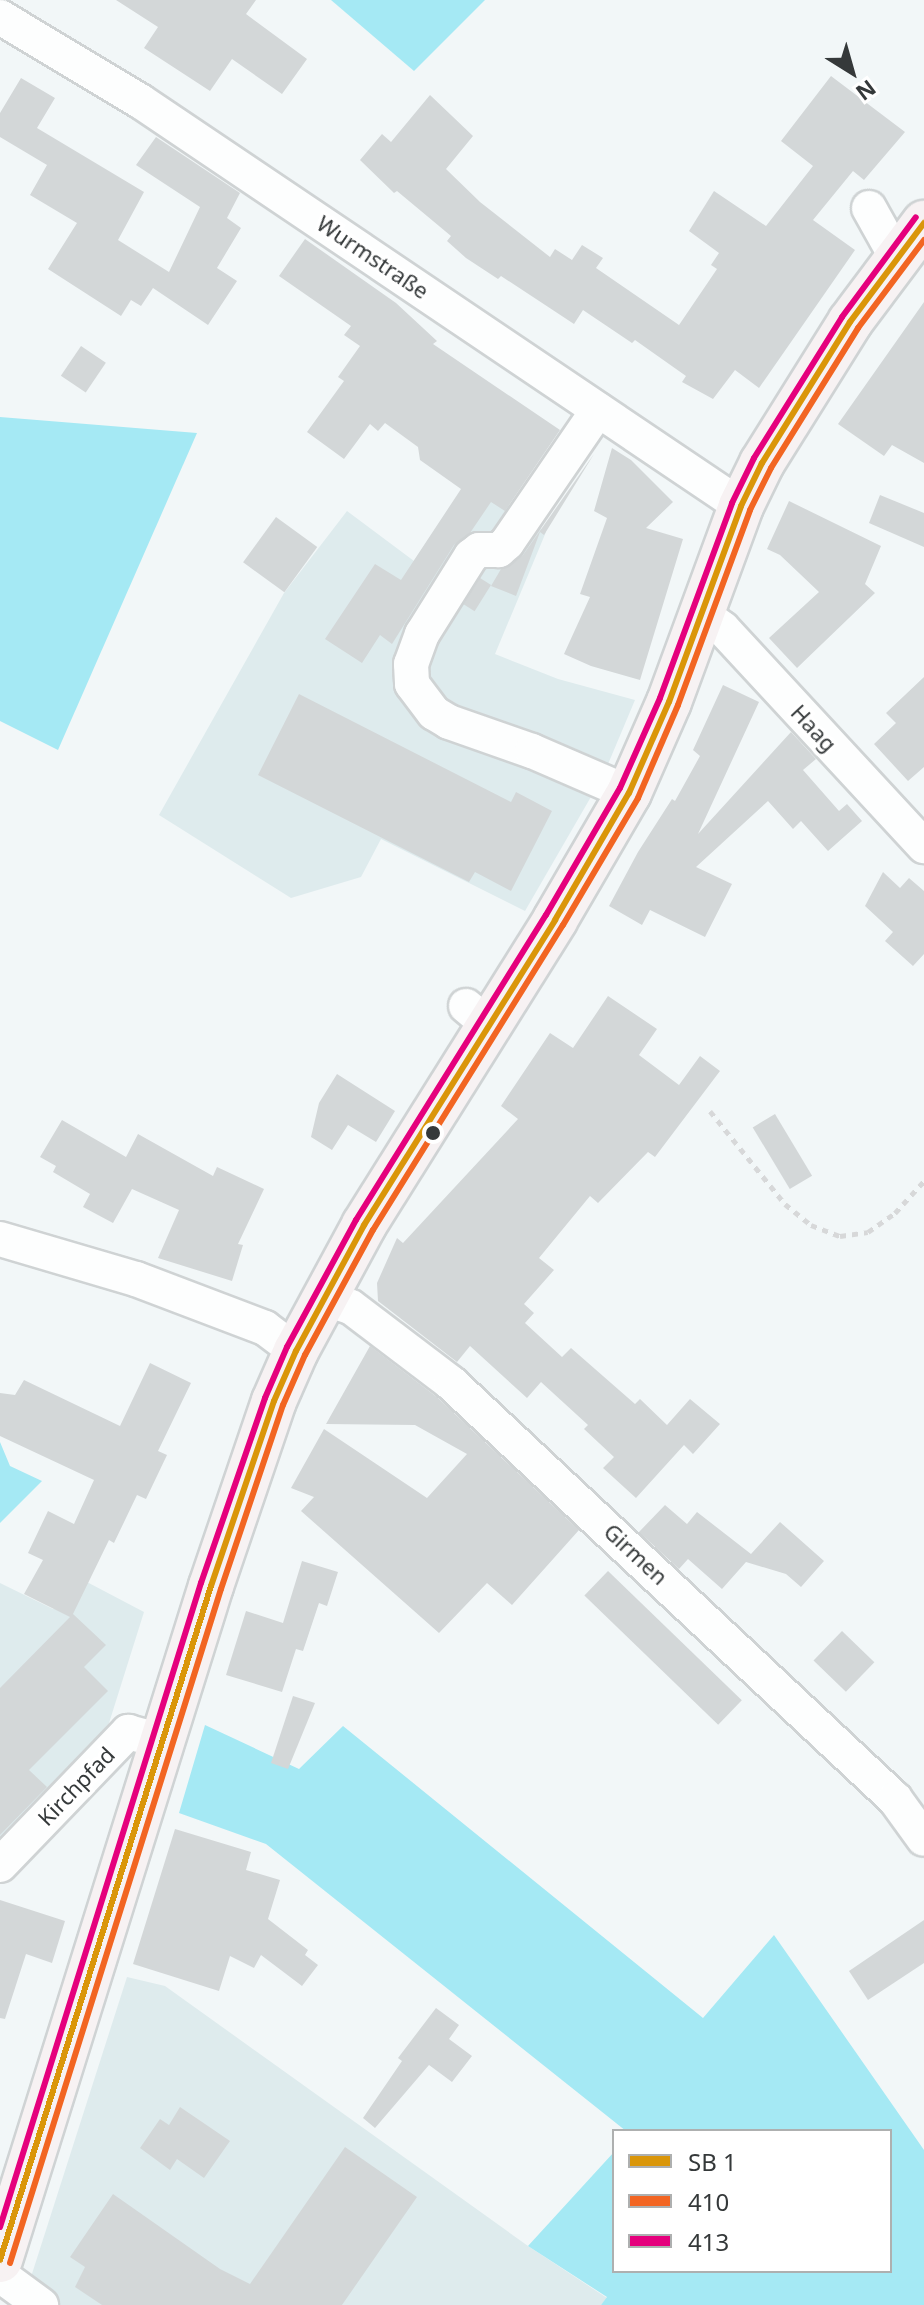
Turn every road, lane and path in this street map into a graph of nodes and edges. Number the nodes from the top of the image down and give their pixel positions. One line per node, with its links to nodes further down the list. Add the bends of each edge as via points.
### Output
1 (0, 17): 5 (street, Wurmstraße, via 140,101)
2 (869, 208): 4 (street)
3 (924, 223): 4 (main road)
4 (897, 258): 6 (main road, via 799,400)
5 (598, 410): 6 (street, Wurmstraße); 8 (street, via 507,543 471,556 422,634 411,664 412,684 434,713 449,722)
6 (741, 506): 7 (main road)
7 (701, 613): 8 (main road); 9 (street, Haag, via 723,629)
8 (629, 793): 13 (main road, via 478,1015)
9 (924, 846)
10 (710, 1111): 11 (path, via 785,1204 811,1225 840,1236 868,1232 895,1213)
11 (924, 1181)
12 (0, 1239): 14 (street, via 150,1284 265,1328)
13 (323, 1298): 14 (main road); 16 (street, Girmen, via 351,1307 451,1383 895,1799)
14 (296, 1351): 15 (main road, via 274,1401)
15 (162, 1741): 17 (street, Kirchpfad, via 128,1732); 18 (main road)
16 (924, 1839)
17 (0, 1865)
18 (0, 2260)
19 (0, 2275): 20 (street)
20 (41, 2305)

